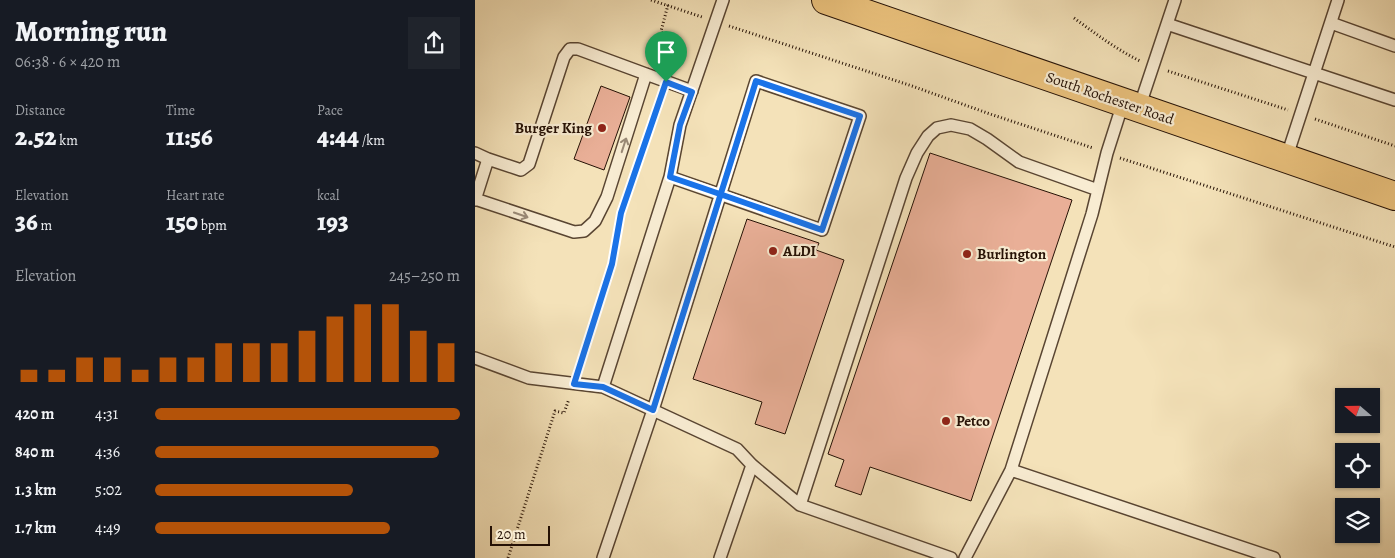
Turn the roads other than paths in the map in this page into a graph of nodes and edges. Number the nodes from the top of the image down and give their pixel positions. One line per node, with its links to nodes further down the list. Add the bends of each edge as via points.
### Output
1 (723, 0): 10 (lane)
2 (826, 0): 12 (main road, South Rochester Road)
3 (1175, 0): 6 (lane)
4 (1339, 0): 5 (lane)
5 (1331, 23): 7 (lane); 8 (lane)
6 (1167, 24): 8 (lane); 12 (lane)
7 (1395, 46)
8 (1315, 73): 11 (lane); 15 (lane)
9 (646, 74): 10 (lane); 14 (lane, via 569,49 529,164 521,170); 20 (lane, one-way to 9, via 574,232 584,231 595,221 607,197)
10 (692, 92): 16 (lane, via 680,125)
11 (1395, 100)
12 (1131, 106): 15 (main road, South Rochester Road); 17 (lane, via 1107,153)
13 (475, 153): 14 (lane)
14 (488, 159): 20 (lane)
15 (1287, 159): 19 (main road, South Rochester Road)
16 (670, 177): 18 (lane); 22 (lane)
17 (1098, 190): 25 (lane); 26 (lane, via 1019,162 969,129 944,126 928,136 906,178)
18 (720, 194): 18 (lane, via 822,230 860,116 756,81); 23 (lane)
19 (1395, 196)
20 (475, 199)
21 (475, 358): 22 (lane, via 529,378)
22 (603, 387): 23 (lane)
23 (653, 410): 24 (lane, via 737,449); 27 (lane)
24 (752, 465): 26 (lane); 28 (lane)
25 (1011, 470): 30 (lane); 31 (lane)
26 (800, 505): 29 (lane)
27 (603, 558)
28 (720, 558)
29 (951, 558)
30 (965, 558)
31 (1274, 558)

